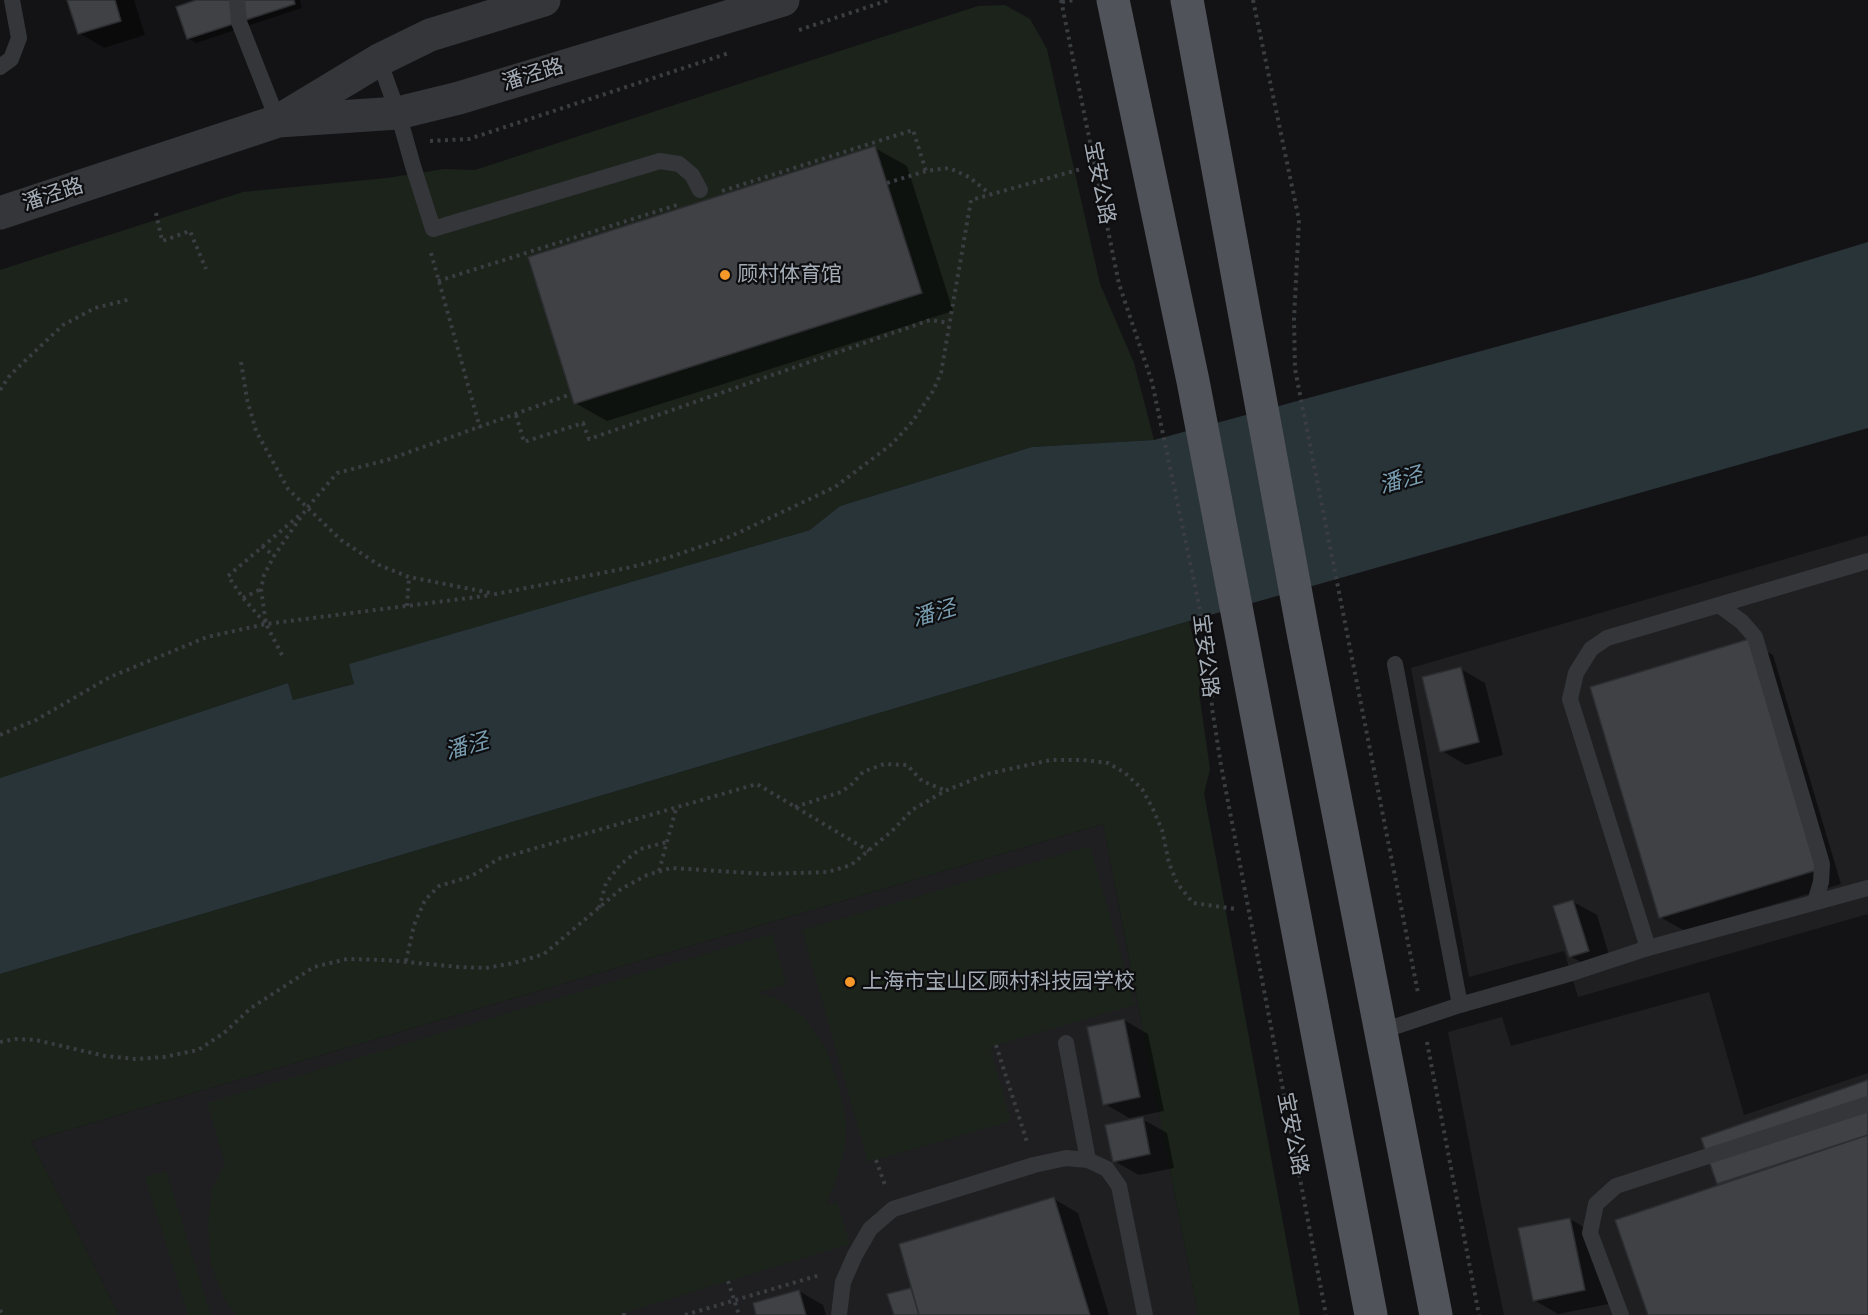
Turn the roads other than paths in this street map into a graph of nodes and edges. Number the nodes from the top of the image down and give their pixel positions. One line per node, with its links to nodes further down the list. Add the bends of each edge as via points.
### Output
1 (12, 0): 8 (lane, via 19,38 11,59)
2 (237, 0): 10 (lane, via 238,22)
3 (544, 0): 7 (street, 潘泾路, via 430,35)
4 (783, 0): 9 (street, 潘泾路)
5 (1113, 0): 26 (main road, 宝安公路, via 1193,381)
6 (1187, 0): 20 (main road, via 1303,632)
7 (379, 60): 9 (lane); 10 (street, 潘泾路)
8 (0, 67)
9 (398, 113): 10 (street, 潘泾路); 11 (lane, via 433,229 660,161 679,164 692,175)
10 (278, 122): 12 (street, 潘泾路)
11 (700, 190)
12 (0, 213)
13 (1868, 561): 14 (lane)
14 (1719, 605): 17 (lane, via 1755,637 1822,864); 18 (lane, via 1607,638 1591,649 1576,673 1570,699)
15 (1395, 664): 19 (lane)
16 (1868, 888): 17 (lane)
17 (1815, 902): 18 (lane)
18 (1648, 948): 19 (lane)
19 (1460, 1005): 20 (lane)
20 (1382, 1031): 27 (main road)
21 (1066, 1043): 23 (lane)
22 (1868, 1104): 28 (lane, via 1616,1186 1596,1204 1590,1233)
23 (1088, 1160): 24 (lane, via 1066,1158 1034,1165 893,1209 870,1229 850,1267 843,1282); 25 (lane, via 1107,1169 1119,1186)
24 (839, 1315)
25 (1145, 1315)
26 (1371, 1315)
27 (1436, 1315)
28 (1621, 1315)

